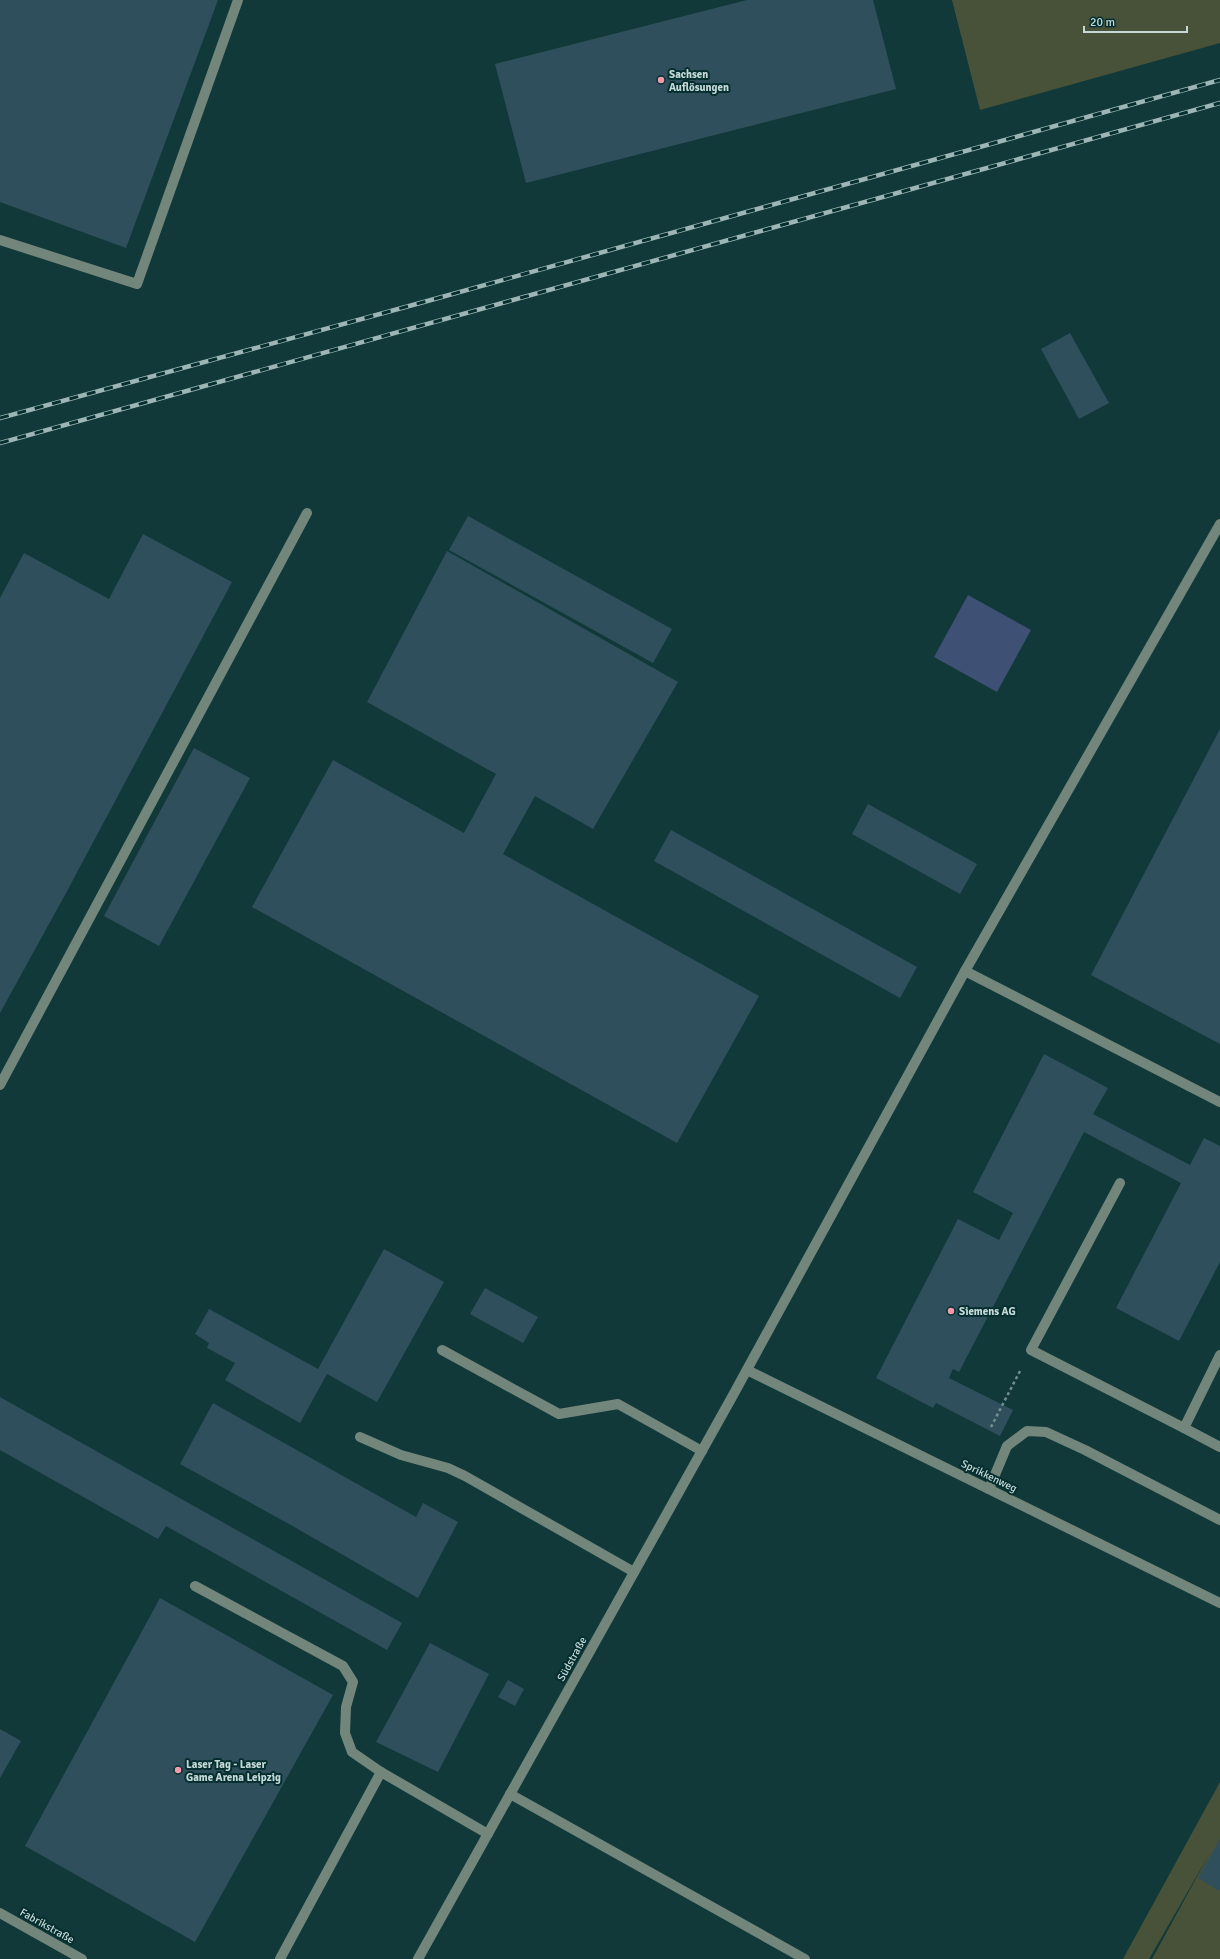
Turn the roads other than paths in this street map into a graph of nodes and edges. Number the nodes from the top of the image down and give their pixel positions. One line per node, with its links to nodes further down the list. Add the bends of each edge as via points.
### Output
1 (238, 0): 2 (street, via 137,284)
2 (0, 240)
3 (307, 513): 6 (street)
4 (1220, 524): 5 (street, Südstraße)
5 (965, 971): 7 (street); 11 (street, Südstraße)
6 (0, 1085)
7 (1220, 1102)
8 (1120, 1183): 12 (street, via 1031,1350)
9 (442, 1350): 15 (street, via 559,1414 618,1404)
10 (1220, 1355): 12 (street)
11 (747, 1370): 15 (street, Südstraße); 16 (street, Sprikkenweg)
12 (1184, 1428): 14 (street)
13 (360, 1437): 18 (street, via 401,1455 448,1468 465,1476)
14 (1220, 1447)
15 (702, 1451): 18 (street, Südstraße)
16 (989, 1489): 17 (street, via 1007,1446 1027,1431 1046,1432); 20 (street, Sprikkenweg)
17 (1220, 1520)
18 (634, 1572): 22 (street, Südstraße)
19 (194, 1586): 21 (street, via 343,1666 353,1682 346,1707 345,1733 352,1752)
20 (1220, 1603)
21 (381, 1772): 23 (street); 26 (street)
22 (510, 1794): 23 (street, Südstraße); 28 (street)
23 (488, 1834): 27 (street, Südstraße)
24 (0, 1913): 25 (street, Fabrikstraße)
25 (82, 1959)
26 (280, 1959)
27 (418, 1959)
28 (805, 1959)

